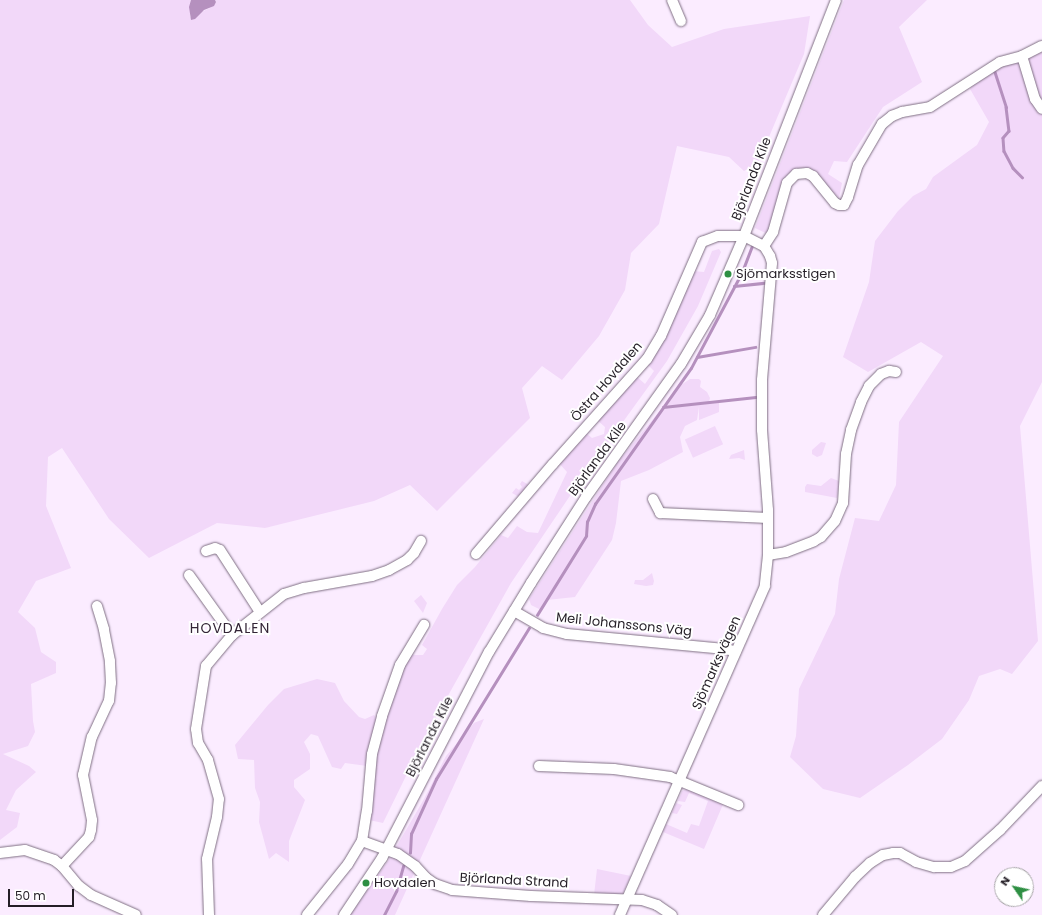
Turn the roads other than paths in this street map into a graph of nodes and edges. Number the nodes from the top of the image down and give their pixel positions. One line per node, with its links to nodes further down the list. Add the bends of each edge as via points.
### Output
1 (672, 0): 3 (street)
2 (836, 0): 7 (street, Björlanda Kile)
3 (681, 21)
4 (1042, 46): 5 (street)
5 (1022, 56): 6 (street, via 1035,99); 8 (street, via 1000,62 930,106 902,112 882,124 858,165 844,205 835,203 813,176 807,173 796,174 787,182 773,232)
6 (1042, 109)
7 (744, 236): 8 (street); 14 (street, Östra Hovdalen, via 718,236 702,242 661,336 647,359); 18 (street, Björlanda Kile, via 694,344 563,532)
8 (764, 246): 11 (street, via 772,263 762,380)
9 (896, 372): 15 (street, via 881,374 869,386 861,402 846,454 843,503 836,521 814,541 786,552)
10 (653, 499): 11 (street, via 660,512)
11 (768, 518): 15 (street)
12 (421, 541): 19 (street, via 407,560 389,570 372,576 284,594)
13 (206, 550): 19 (street, via 220,550)
14 (476, 554)
15 (768, 555): 22 (street, Sjömarksvägen, via 763,594)
16 (189, 575): 21 (street)
17 (97, 606): 30 (street, via 110,661 111,683 108,701 92,737 84,775 92,820 91,830 89,837)
18 (514, 611): 22 (street, Meli Johanssons Väg, via 543,628 567,634 727,648); 28 (street, Björlanda Kile, via 463,701)
19 (260, 612): 21 (street)
20 (424, 625): 27 (street, via 400,665 382,716 372,754)
21 (232, 635): 33 (street, via 206,666 196,729 198,743 208,760 219,799 207,859)
22 (736, 652): 24 (street, Sjömarksvägen)
23 (539, 766): 24 (street, via 614,769)
24 (679, 780): 26 (street); 31 (street, Sjömarksvägen)
25 (1042, 786): 38 (street, via 1000,830 965,861 951,867 934,866 916,862 900,853 883,855 855,877)
26 (738, 805)
27 (362, 840): 28 (street, Björlanda Strand); 34 (street, via 339,876)
28 (387, 849): 31 (street, Björlanda Strand, via 405,858 429,880 452,890); 35 (street, Björlanda Kile)
29 (0, 853): 30 (street, via 26,850 43,855)
30 (62, 866): 32 (street, via 79,886 91,895)
31 (627, 900): 36 (street, Sjömarksvägen); 37 (street, Björlanda Strand, via 651,902)
32 (136, 915)
33 (209, 915)
34 (307, 915)
35 (344, 915)
36 (620, 915)
37 (672, 915)
38 (823, 915)

